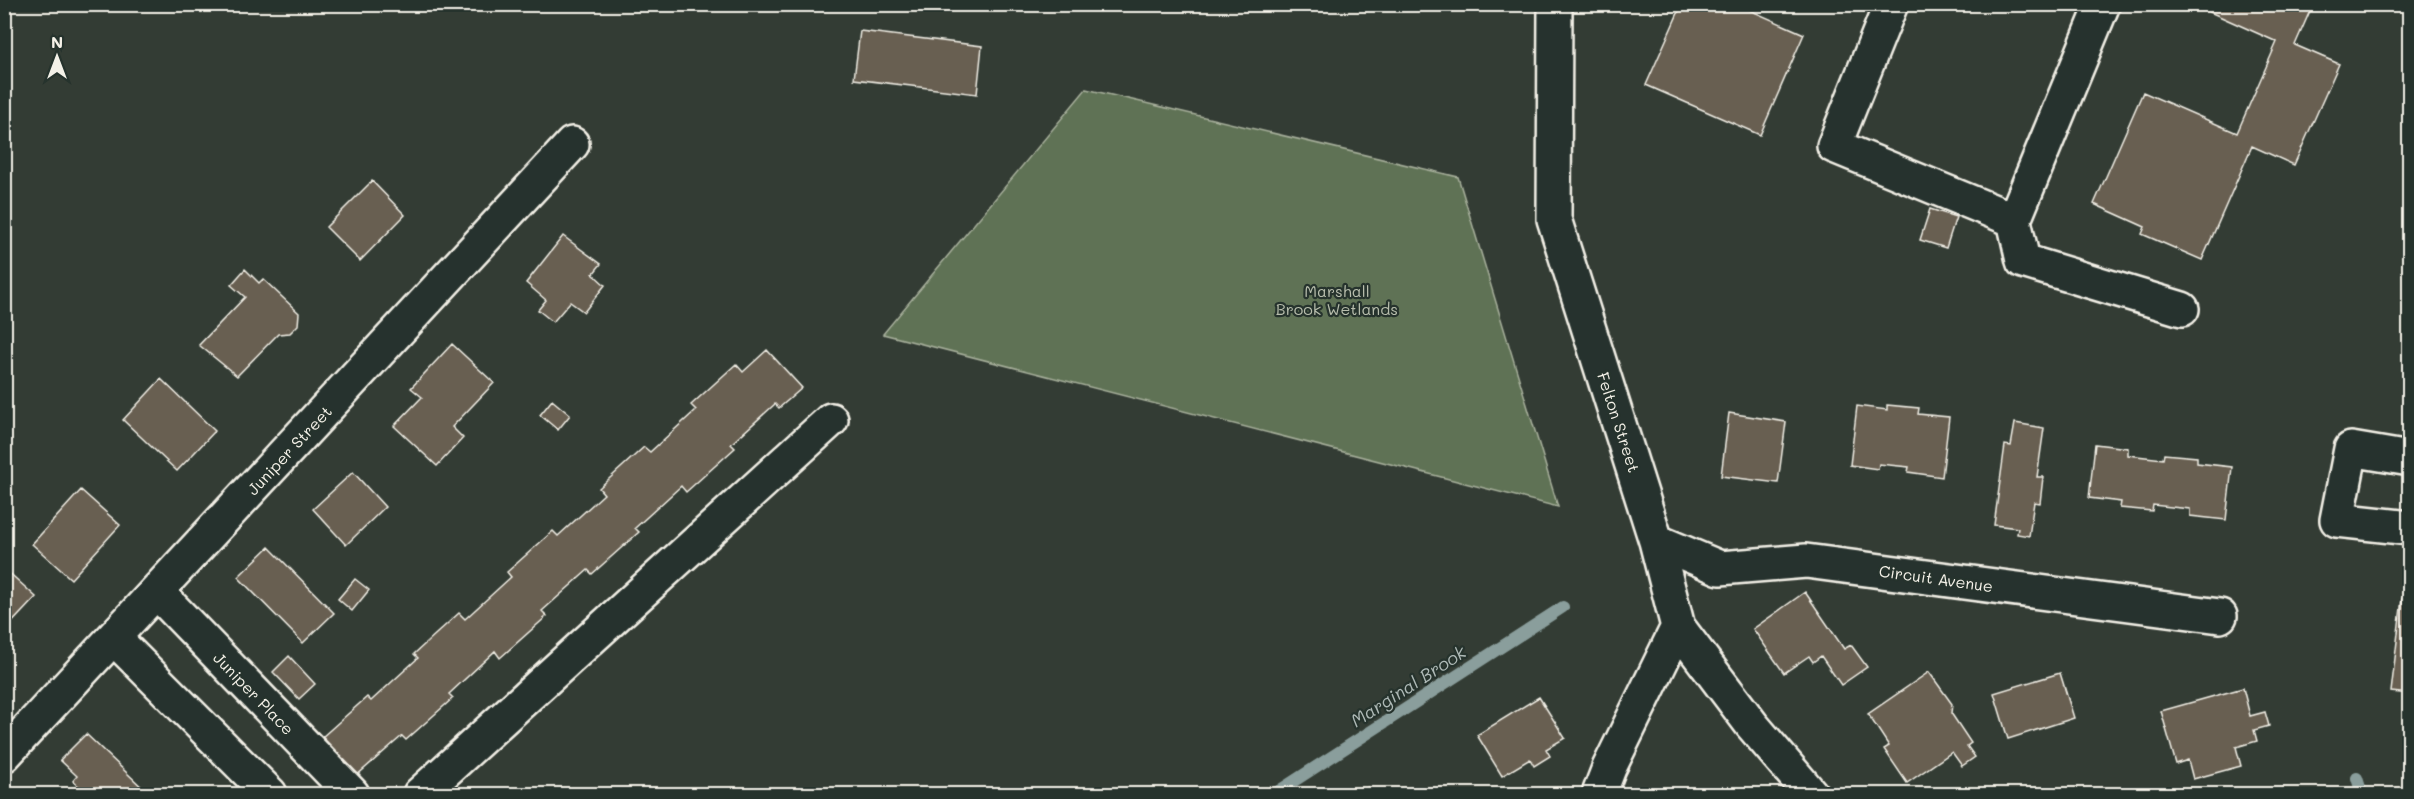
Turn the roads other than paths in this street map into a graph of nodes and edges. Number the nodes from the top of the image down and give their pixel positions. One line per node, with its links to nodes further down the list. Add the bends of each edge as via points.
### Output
1 (1555, 4): 10 (street, Felton Street, via 1554,219)
2 (1891, 4): 5 (street, via 1834,146)
3 (2103, 4): 5 (street)
4 (572, 144): 11 (street, Juniper Street)
5 (2014, 220): 6 (street, via 2024,261)
6 (2182, 309)
7 (831, 420): 18 (street)
8 (2409, 459): 9 (street, via 2351,448 2337,520)
9 (2409, 528)
10 (1656, 541): 12 (street, Circuit Avenue, via 1720,568 1806,561); 13 (street, Felton Street)
11 (157, 592): 14 (street, Juniper Street); 17 (street, Juniper Place)
12 (2220, 616)
13 (1678, 627): 19 (street); 20 (street, Felton Street)
14 (114, 638): 15 (street, Juniper Street); 16 (street)
15 (4, 754)
16 (270, 795)
17 (351, 795)
18 (420, 795)
19 (1599, 795)
20 (1811, 795)

